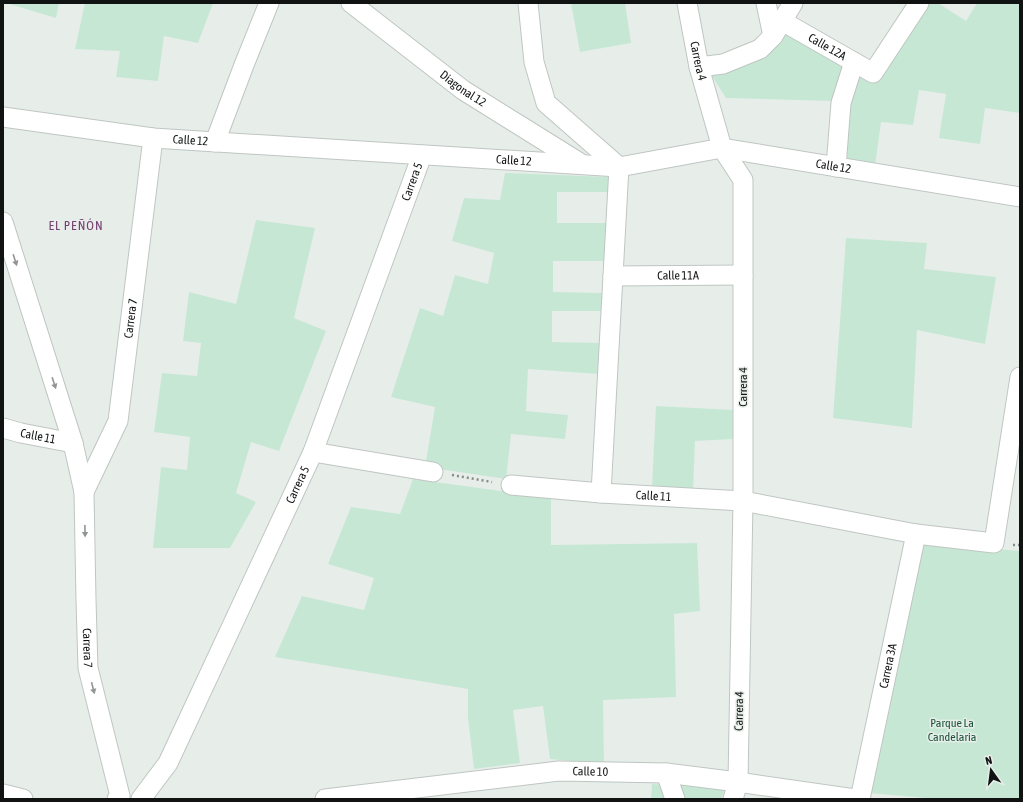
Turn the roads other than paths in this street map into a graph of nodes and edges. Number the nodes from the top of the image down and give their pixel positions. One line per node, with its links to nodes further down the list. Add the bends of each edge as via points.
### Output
1 (269, 3): 13 (street)
2 (350, 3): 16 (street, Diagonal 12, via 462,90)
3 (528, 3): 17 (street, via 534,62 546,103)
4 (687, 3): 10 (street, Carrera 4)
5 (766, 3): 8 (street)
6 (793, 3): 8 (street)
7 (918, 3): 9 (street, Calle 12A, via 873,73)
8 (777, 29): 9 (street, Calle 12A); 10 (street, via 760,50 723,64)
9 (854, 62): 18 (street, via 842,103)
10 (699, 67): 14 (street, Carrera 4)
11 (3, 117): 12 (street, Calle 12)
12 (153, 138): 13 (street, Calle 12); 29 (street, Carrera 7, via 118,421)
13 (215, 142): 15 (street, Calle 12)
14 (722, 148): 17 (street, Calle 12); 18 (street, Calle 12); 21 (street, Carrera 4, via 743,180)
15 (422, 155): 16 (street, Calle 12); 26 (street, Carrera 5)
16 (582, 164): 17 (street, Calle 12)
17 (619, 167): 22 (street)
18 (836, 167): 19 (street, Calle 12)
19 (1020, 197)
20 (3, 222): 25 (street, Carrera 7, one-way to 25)
21 (743, 275): 22 (street, Calle 11A); 31 (street, Carrera 4)
22 (613, 276): 30 (street)
23 (1020, 377): 32 (street, Calle 11, via 994,543)
24 (3, 428): 25 (street, Calle 11)
25 (73, 443): 29 (street, Carrera 7)
26 (313, 452): 27 (street); 38 (street, Carrera 5, via 168,763)
27 (433, 472)
28 (511, 485): 30 (street, Calle 11)
29 (84, 492): 36 (street, Carrera 7, one-way to 36, via 88,668)
30 (601, 493): 31 (street, Calle 11)
31 (742, 501): 32 (street, Calle 11); 34 (street, Carrera 4)
32 (916, 534): 42 (street, Carrera 3A)
33 (666, 773): 34 (street, Calle 10); 39 (street, Calle 10, via 559,771); 40 (street)
34 (735, 790): 41 (street, Calle 10)
35 (3, 794): 37 (street)
36 (119, 798): 38 (street)
37 (23, 799)
38 (142, 799)
39 (325, 799)
40 (675, 799)
41 (855, 799)
42 (860, 799)

